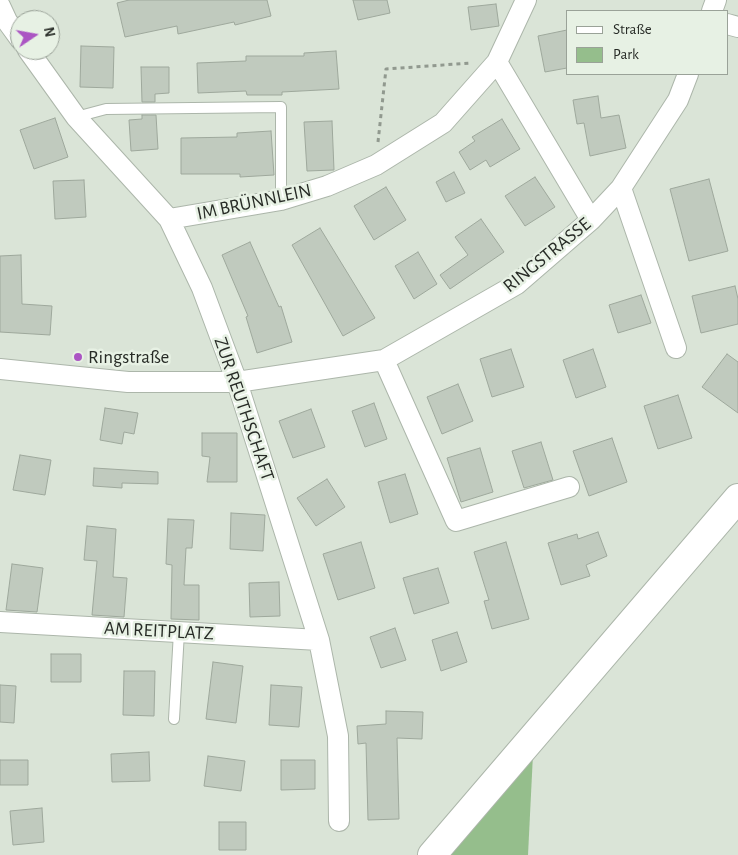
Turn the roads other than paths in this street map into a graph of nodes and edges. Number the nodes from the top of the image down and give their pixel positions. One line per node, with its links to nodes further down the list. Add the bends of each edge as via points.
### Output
1 (526, 0): 5 (street, IM BRÜNNLEIN)
2 (0, 6): 3 (street)
3 (10, 25)
4 (35, 60): 7 (street, ZUR REUTHSCHAFT)
5 (497, 62): 9 (street, IM BRÜNNLEIN, via 443,123 376,165 327,186); 11 (street)
6 (688, 75): 8 (street, RINGSTRASSE, via 678,100)
7 (76, 117): 9 (lane, via 106,109 281,106); 10 (street, ZUR REUTHSCHAFT)
8 (621, 188): 11 (street, RINGSTRASSE); 12 (street)
9 (281, 200): 10 (street, IM BRÜNNLEIN)
10 (169, 219): 15 (street, ZUR REUTHSCHAFT, via 202,288)
11 (591, 220): 13 (street, RINGSTRASSE, via 517,284)
12 (676, 348)
13 (384, 360): 15 (street, RINGSTRASSE); 16 (street, via 456,521)
14 (0, 369): 15 (street, RINGSTRASSE, via 128,382)
15 (238, 382): 20 (street, ZUR REUTHSCHAFT)
16 (569, 487)
17 (738, 498): 23 (main road)
18 (0, 622): 19 (street, AM REITPLATZ)
19 (179, 632): 20 (street, AM REITPLATZ); 21 (lane)
20 (319, 640): 22 (street, ZUR REUTHSCHAFT, via 338,736)
21 (174, 719)
22 (339, 821)
23 (432, 855)

